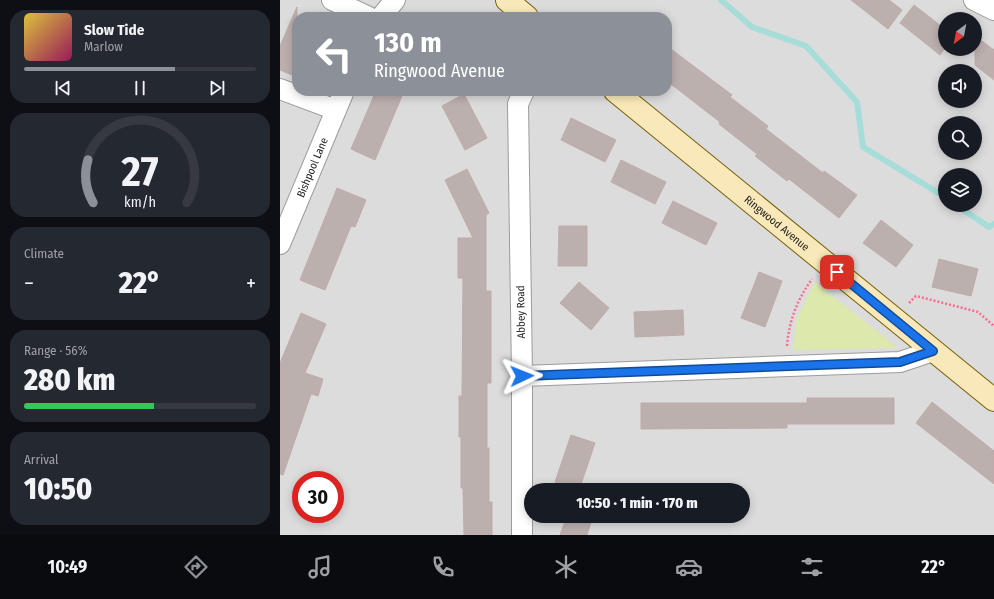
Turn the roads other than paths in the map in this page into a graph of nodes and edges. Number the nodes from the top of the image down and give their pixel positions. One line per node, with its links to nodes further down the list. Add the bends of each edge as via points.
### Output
1 (332, 0): 6 (street)
2 (395, 0): 7 (street)
3 (507, 0): 8 (street)
4 (974, 0): 5 (street)
5 (994, 10)
6 (358, 12)
7 (384, 12)
8 (521, 12)
9 (280, 90): 10 (street)
10 (292, 94)
11 (297, 96): 15 (street)
12 (342, 96): 15 (street, Bishpool Lane)
13 (522, 96): 18 (street, Abbey Road, via 518,104)
14 (621, 96): 17 (street, Ringwood Avenue)
15 (336, 110): 16 (street, Bishpool Lane)
16 (280, 244)
17 (933, 351): 18 (street, via 900,362); 19 (street, Ringwood Avenue)
18 (522, 376): 20 (street, Abbey Road)
19 (994, 400)
20 (522, 535)

